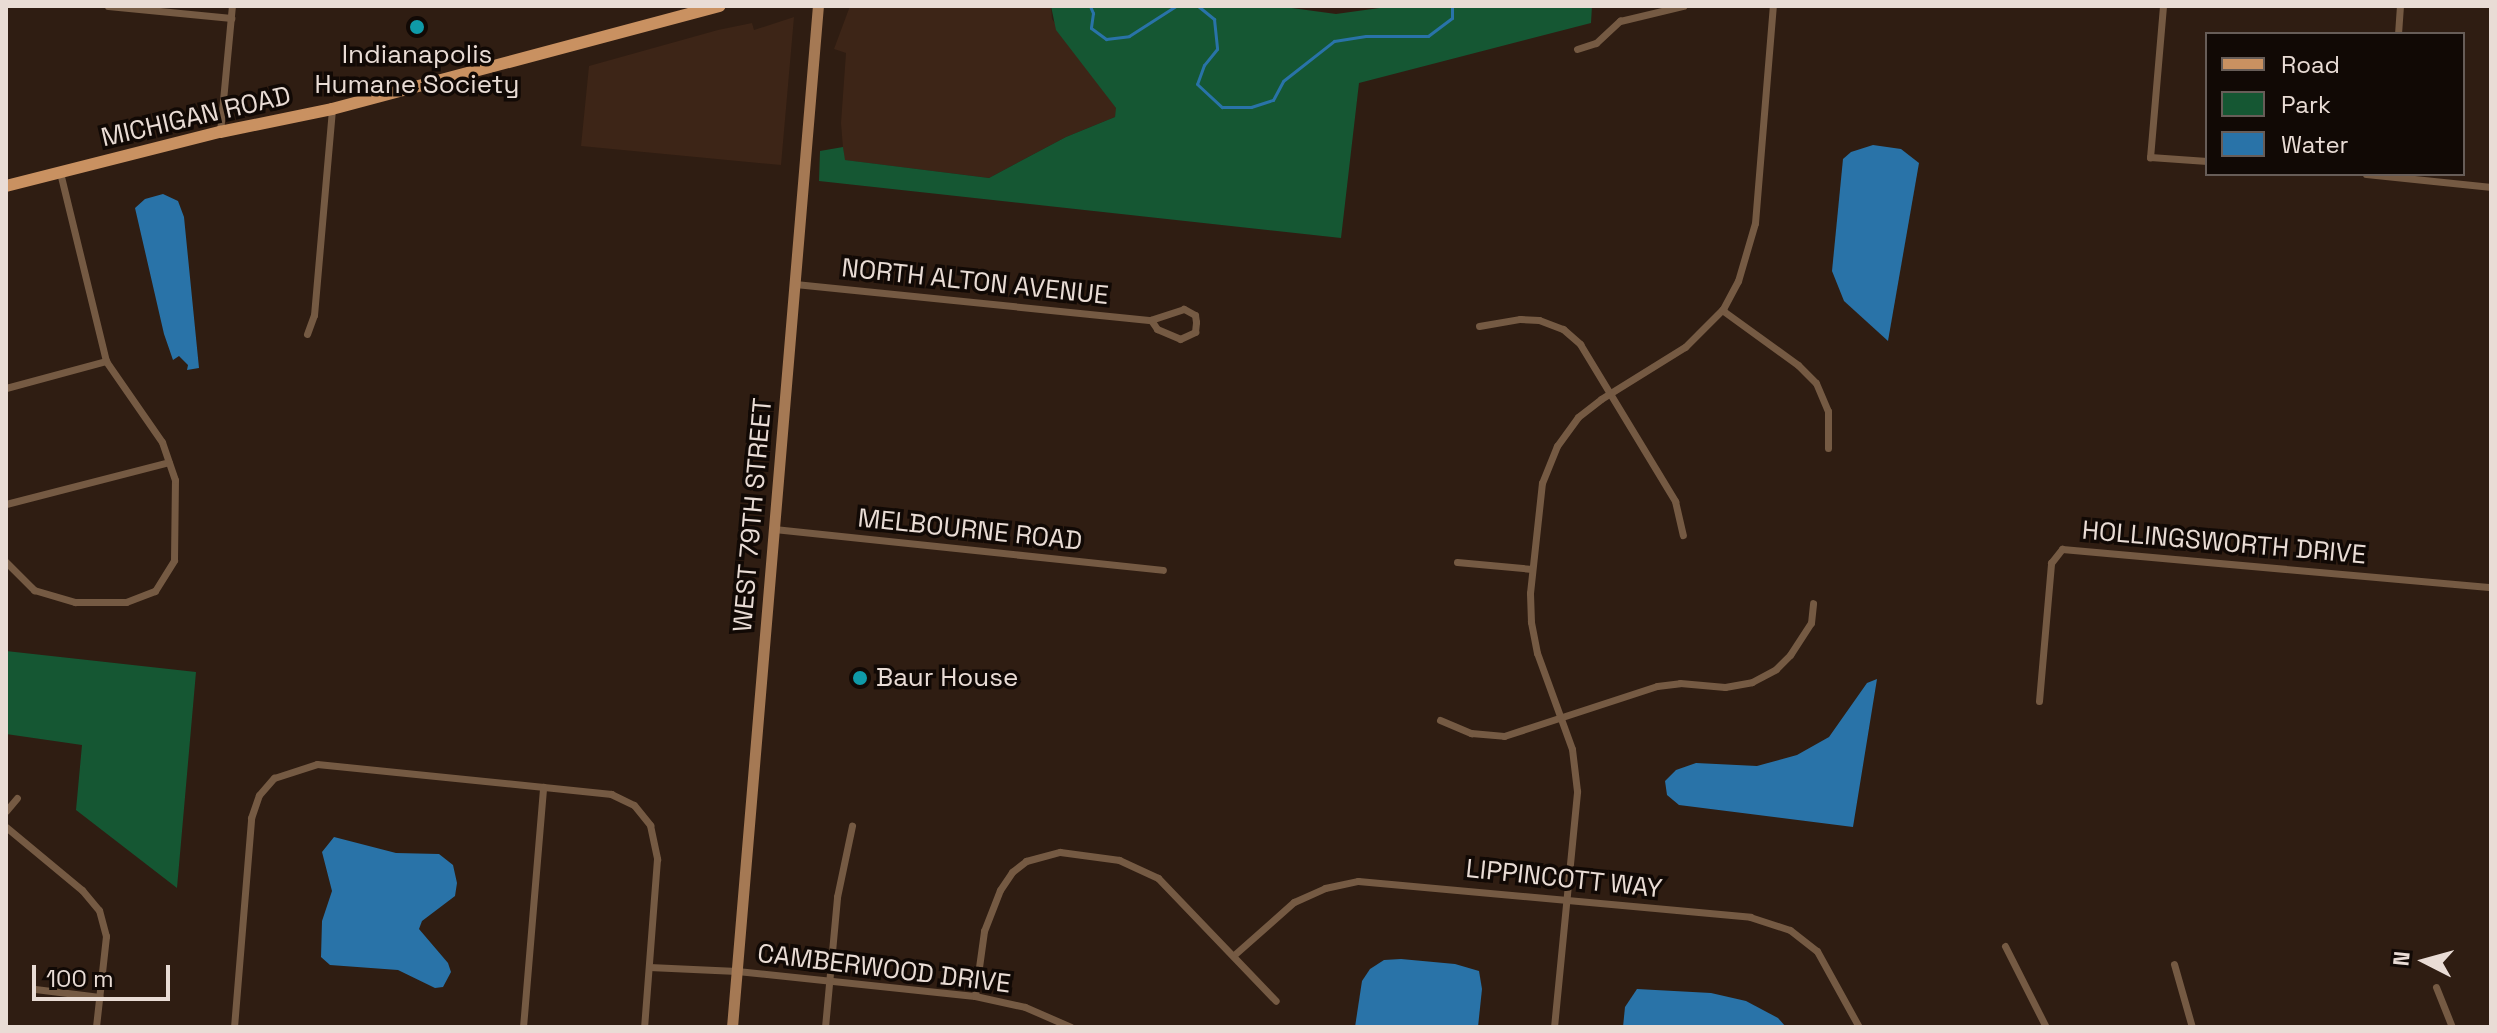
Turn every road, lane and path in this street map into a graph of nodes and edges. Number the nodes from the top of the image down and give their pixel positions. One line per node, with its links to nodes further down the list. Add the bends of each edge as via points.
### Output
1 (108, 6): 9 (street)
2 (232, 6): 9 (street)
3 (720, 6): 12 (main road, MICHIGAN ROAD)
4 (818, 6): 19 (main road, WEST 79TH STREET)
5 (1683, 6): 11 (street, via 1620,21 1596,43)
6 (1773, 6): 20 (street, via 1755,223 1744,268)
7 (2163, 6): 14 (street, via 2150,157)
8 (2400, 6): 10 (street)
9 (231, 18): 13 (street)
10 (2398, 32)
11 (1577, 49)
12 (332, 109): 13 (main road, MICHIGAN ROAD); 23 (street, via 314,315)
13 (220, 132): 15 (main road, MICHIGAN ROAD)
14 (2205, 161)
15 (60, 172): 17 (main road, MICHIGAN ROAD); 24 (street)
16 (2397, 176): 18 (street)
17 (6, 186)
18 (2491, 187)
19 (795, 284): 21 (street, NORTH ALTON AVENUE); 30 (main road, WEST 79TH STREET)
20 (1722, 310): 26 (street, via 1685,347); 27 (street, via 1816,383 1828,411)
21 (1151, 320): 21 (street, NORTH ALTON AVENUE, via 1184,309 1195,315 1195,332 1180,339 1157,329)
22 (1479, 326): 26 (street, via 1520,319 1555,325 1580,344)
23 (307, 334)
24 (106, 361): 25 (street); 28 (street, via 162,442)
25 (6, 388)
26 (1609, 393): 31 (street, via 1675,501); 34 (street, via 1567,430 1547,467)
27 (1828, 448)
28 (169, 462): 29 (street); 32 (street, via 175,480 174,560 155,591 126,602 75,602 34,590)
29 (6, 504)
30 (774, 529): 35 (street, MELBOURNE ROAD); 51 (main road, WEST 79TH STREET)
31 (1683, 535)
32 (6, 562)
33 (1457, 562): 34 (street)
34 (1532, 569): 39 (street, via 1532,630)
35 (1163, 570)
36 (2491, 587): 38 (street, HOLLINGSWORTH DRIVE, via 2062,549 2051,563)
37 (1813, 603): 39 (street, via 1807,632 1787,659 1764,677 1734,686 1655,686)
38 (2039, 701)
39 (1561, 719): 40 (street, via 1500,737 1471,733); 46 (street, via 1577,782)
40 (1440, 720)
41 (543, 787): 50 (street, via 611,794 643,813 654,835 657,859); 59 (street, via 317,764 277,776 259,795 251,818); 60 (street)
42 (17, 798): 43 (street)
43 (6, 811)
44 (852, 826): 52 (street, via 837,897)
45 (6, 827): 56 (street, via 99,910 106,936)
46 (1567, 900): 48 (street, LIPPINCOTT WAY, via 1350,882 1294,902); 65 (street); 66 (street, LIPPINCOTT WAY, via 1750,917 1782,926 1822,957)
47 (2005, 946): 67 (street)
48 (1234, 955): 55 (street, via 1147,871 1111,858 1051,852 1019,866 996,897 984,931); 57 (street)
49 (2174, 964): 68 (street)
50 (649, 967): 51 (street, CAMBERWOOD DRIVE); 61 (street)
51 (737, 971): 52 (street, CAMBERWOOD DRIVE); 62 (main road, WEST 79TH STREET)
52 (829, 981): 55 (street, CAMBERWOOD DRIVE); 63 (street)
53 (2436, 987): 69 (street)
54 (35, 989): 56 (street)
55 (975, 996): 64 (street, CAMBERWOOD DRIVE, via 1025,1007)
56 (100, 997): 58 (street)
57 (1276, 1001)
58 (96, 1027)
59 (234, 1027)
60 (523, 1027)
61 (644, 1027)
62 (732, 1027)
63 (825, 1027)
64 (1071, 1027)
65 (1554, 1027)
66 (1859, 1027)
67 (2046, 1027)
68 (2192, 1027)
69 (2452, 1027)

